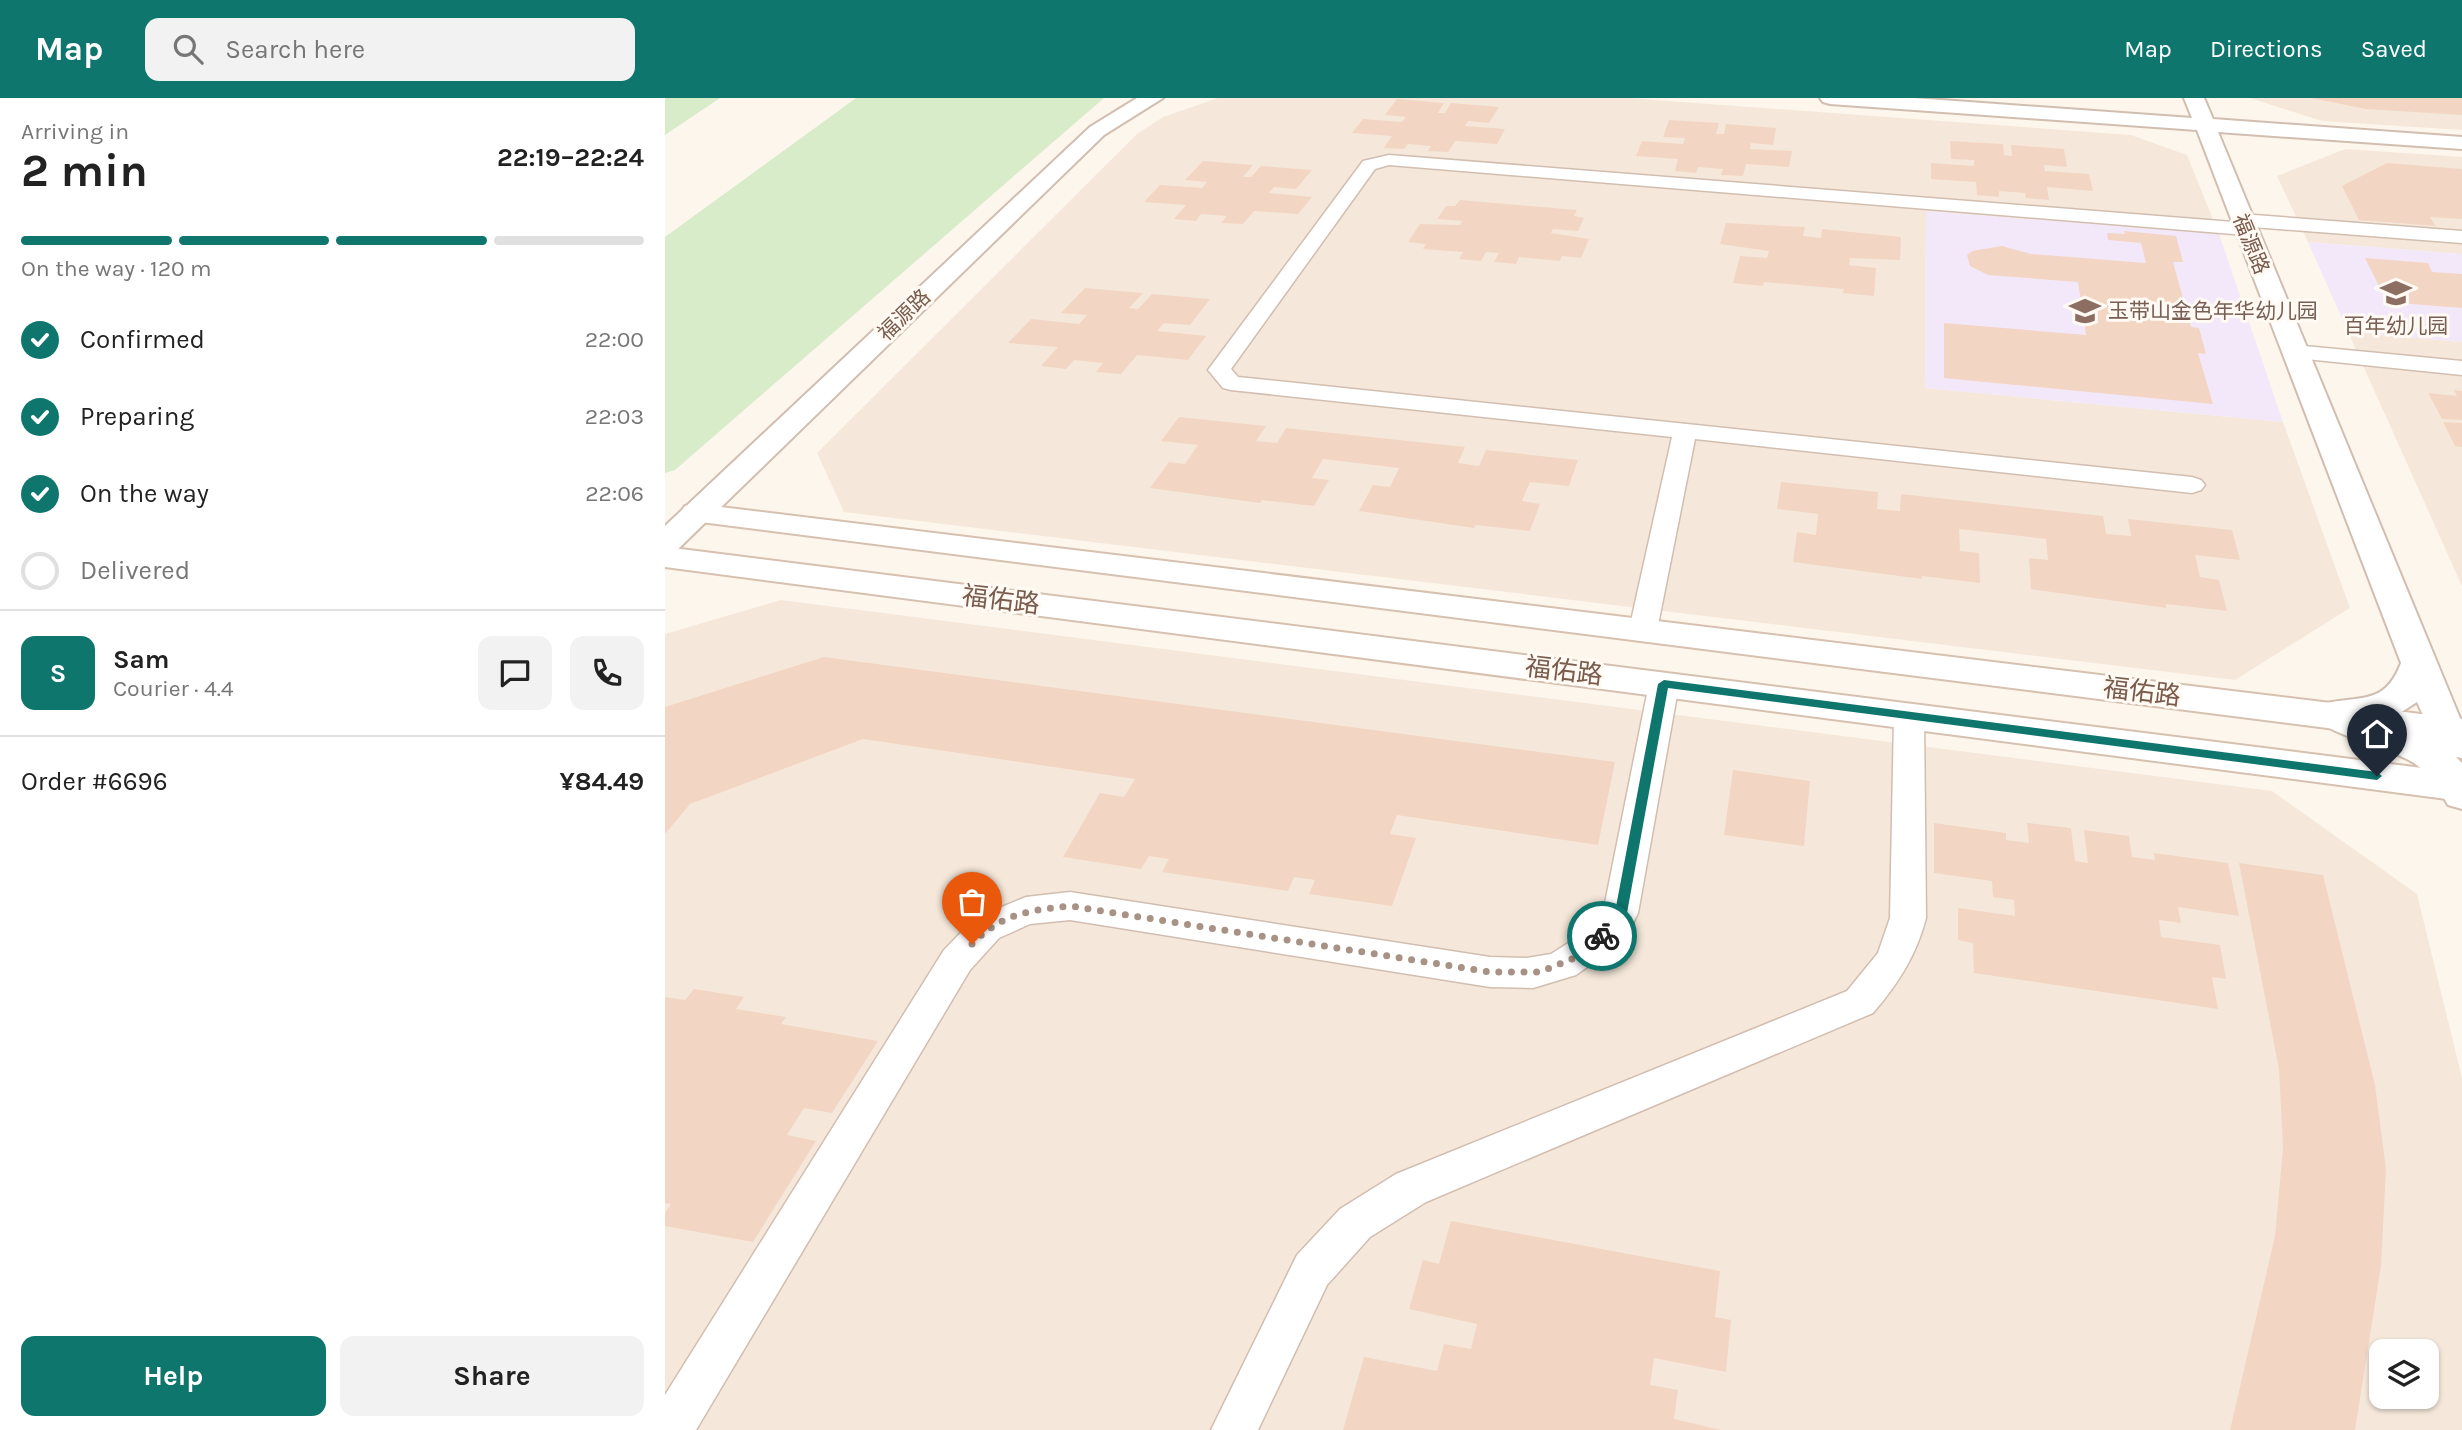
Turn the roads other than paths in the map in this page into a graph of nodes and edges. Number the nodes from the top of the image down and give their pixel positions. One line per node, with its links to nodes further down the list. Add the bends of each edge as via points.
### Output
1 (1153, 98): 12 (street, 福源路, via 1097,131)
2 (1830, 98): 4 (street)
3 (2193, 98): 4 (street, 福源路)
4 (2204, 125): 5 (street); 6 (street, 福源路)
5 (2462, 143)
6 (2243, 224): 7 (lane); 8 (street, 福源路); 10 (lane, via 1389,160 1369,165 1219,370 1231,383)
7 (2462, 237)
8 (2294, 352): 9 (lane); 16 (street, 福源路)
9 (2462, 368)
10 (1685, 432): 11 (lane); 15 (lane)
11 (2192, 485)
12 (697, 513): 13 (street, 福源路); 15 (street, 福佑路)
13 (665, 544)
14 (665, 557): 17 (street, 福佑路)
15 (1643, 630): 18 (street, 福佑路)
16 (2419, 663): 18 (street, via 2411,687 2396,699 2375,708); 20 (street, 福源路)
17 (1664, 684): 19 (street, 福佑路); 22 (lane, via 1621,913 1601,938 1577,957 1540,972 1490,972 1070,906 1026,911 987,928 957,960)
18 (2325, 715): 20 (street, 福佑路); 21 (street, via 2413,746 2439,764)
19 (1909, 716): 21 (street, 福佑路); 23 (lane, via 1908,918 1901,946 1886,974 1860,1002 1411,1188 1356,1223 1312,1270)
20 (2457, 736)
21 (2461, 789)
22 (670, 1430)
23 (1234, 1430)

